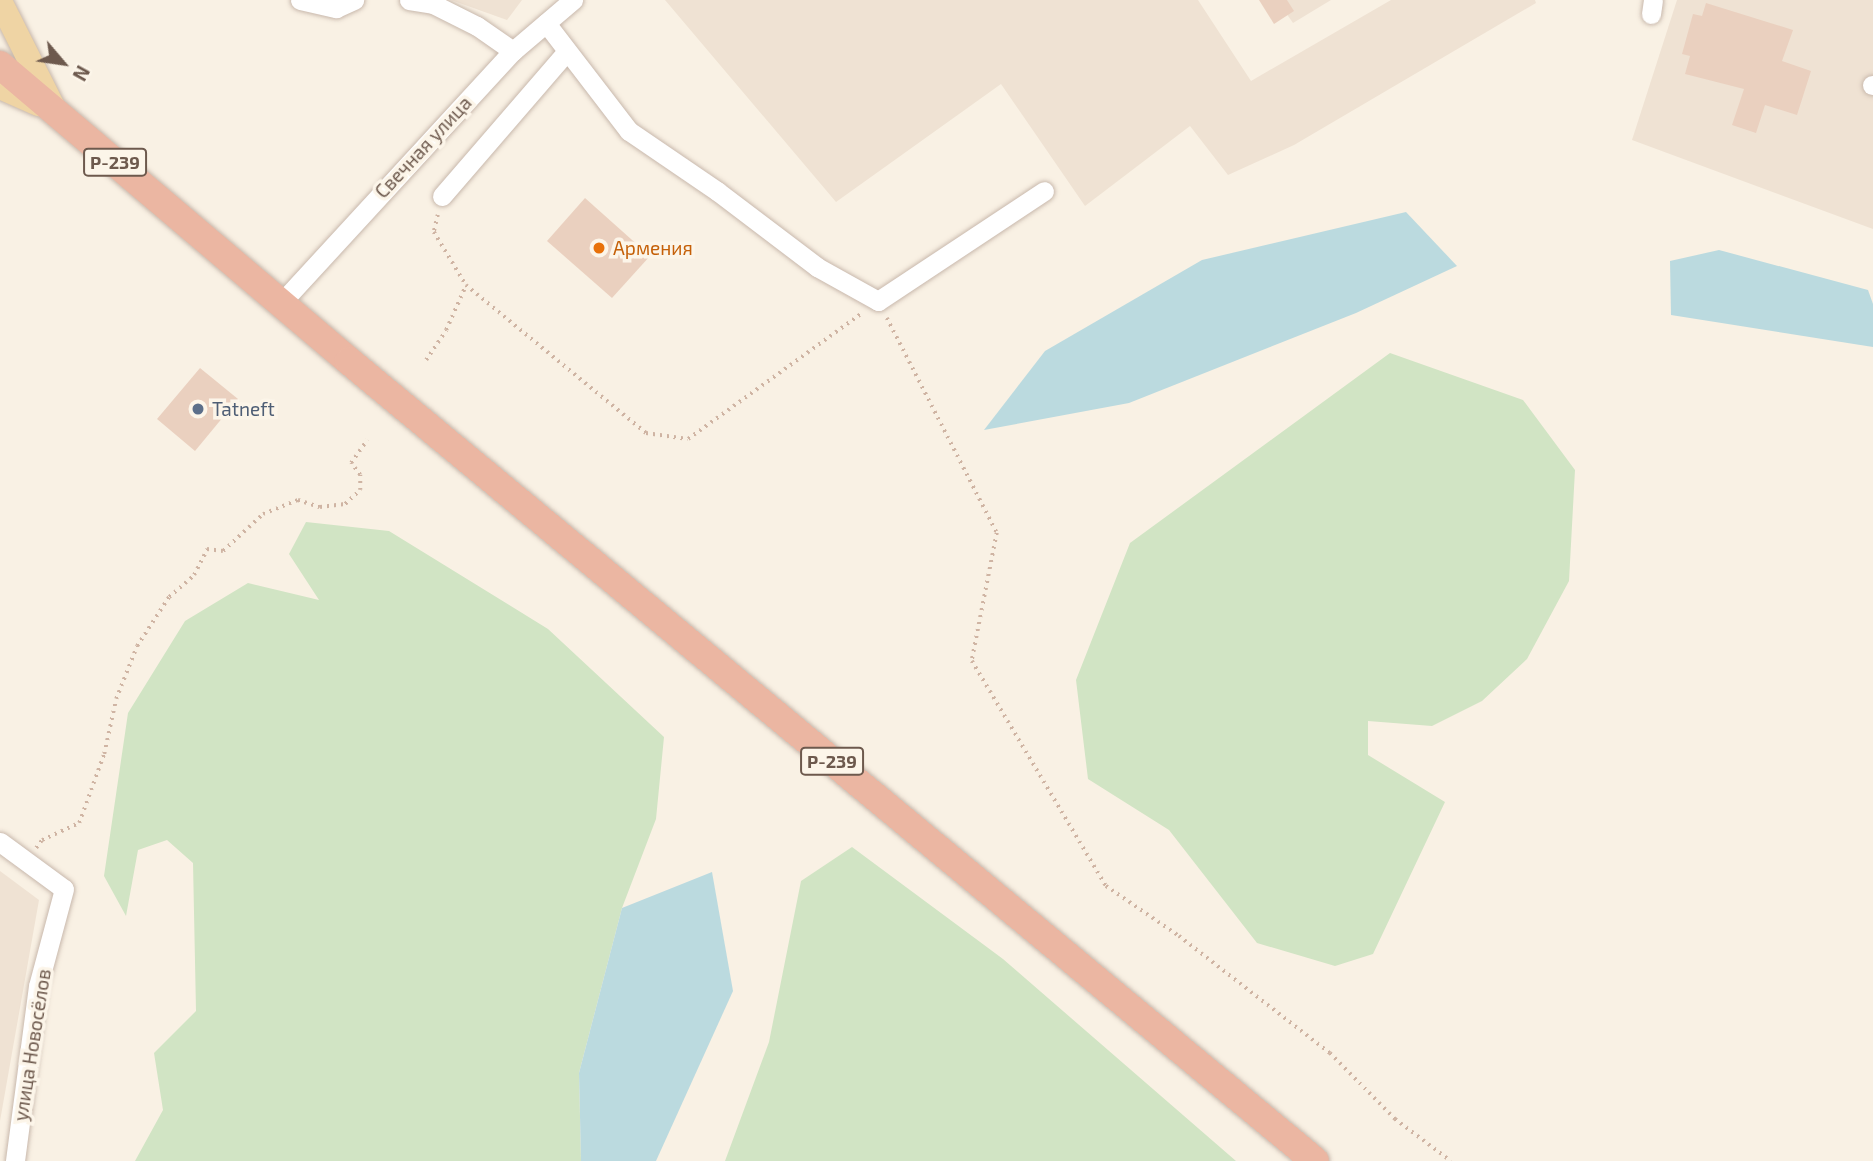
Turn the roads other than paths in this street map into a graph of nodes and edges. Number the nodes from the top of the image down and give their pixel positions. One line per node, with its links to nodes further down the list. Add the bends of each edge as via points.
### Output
1 (300, 0): 2 (street, via 336,8)
2 (354, 0)
3 (409, 0): 7 (street, via 433,4)
4 (573, 0): 6 (street, Свечная улица)
5 (0, 1): 11 (main road)
6 (546, 23): 7 (street, Свечная улица); 8 (street)
7 (513, 51): 14 (street, Свечная улица)
8 (567, 51): 12 (street, via 629,131 817,267 878,301); 13 (street)
9 (0, 65): 11 (highway, Р-239)
10 (0, 87): 11 (main road)
11 (55, 111): 14 (highway, Р-239)
12 (1044, 191)
13 (442, 195)
14 (281, 303): 17 (highway, Р-239)
15 (0, 842): 16 (street, улица Новосёлов, via 64,889 38,986)
16 (15, 1161)
17 (1315, 1161)

